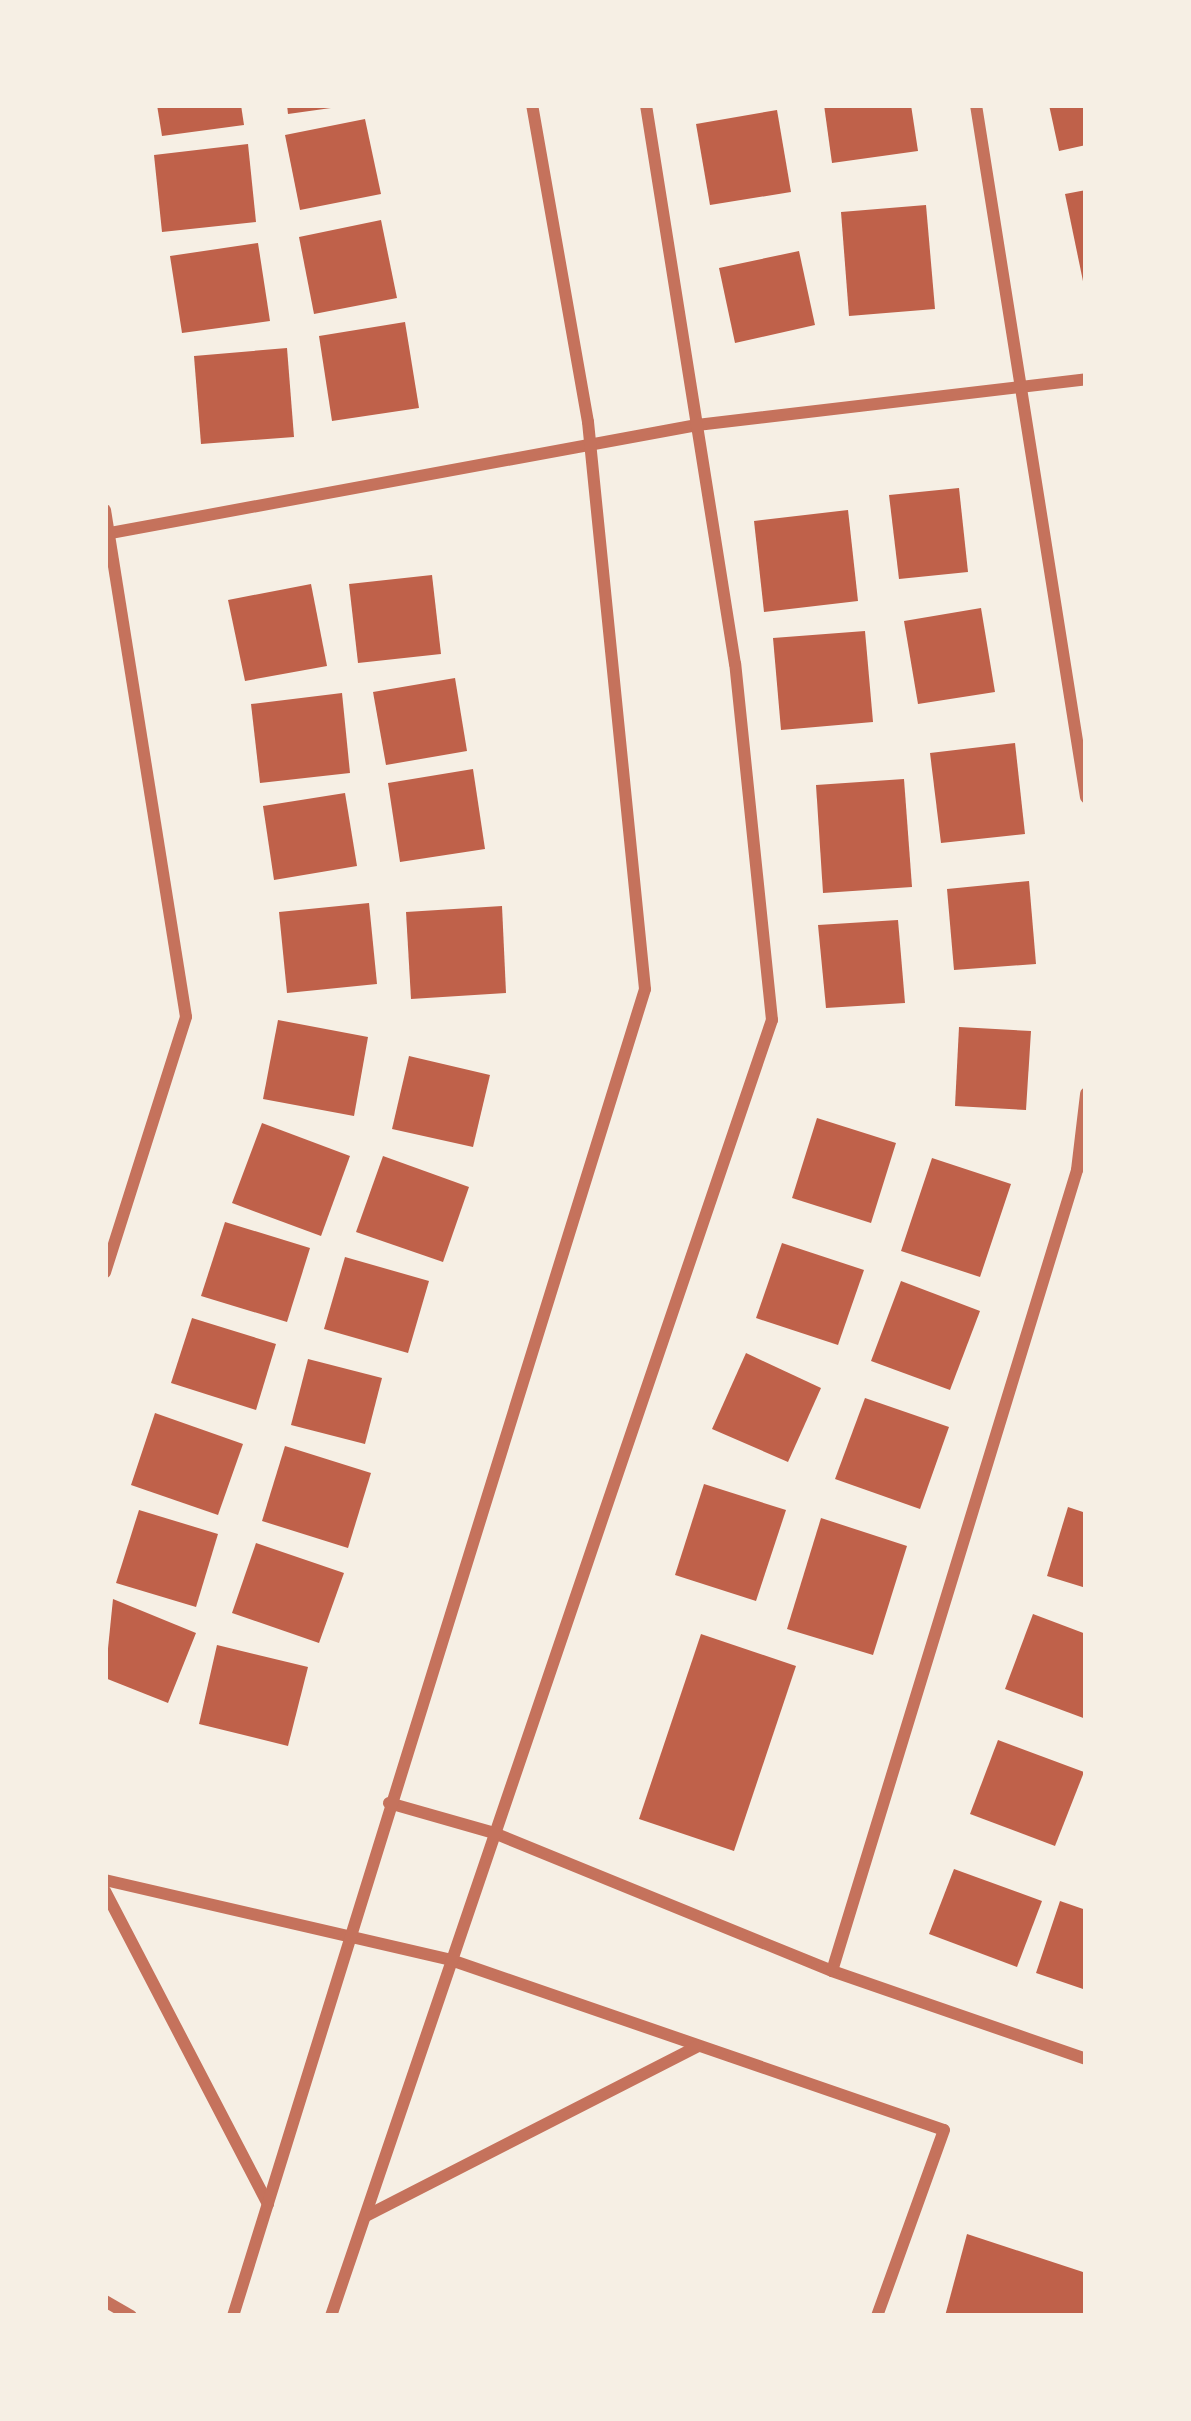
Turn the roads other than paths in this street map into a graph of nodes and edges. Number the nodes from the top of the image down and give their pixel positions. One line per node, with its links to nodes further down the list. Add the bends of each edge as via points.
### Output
1 (532, 105): 7 (street)
2 (646, 105): 6 (street)
3 (976, 105): 5 (street)
4 (1086, 379): 5 (street)
5 (1022, 391): 6 (street); 10 (street)
6 (697, 424): 7 (street); 14 (street, via 735,664 772,1020)
7 (590, 444): 9 (street); 13 (street, via 645,989)
8 (105, 510): 9 (street)
9 (107, 533): 12 (street, via 186,1016)
10 (1086, 797)
11 (1086, 1094): 19 (street, via 1077,1170)
12 (105, 1272)
13 (388, 1803): 14 (street); 17 (street)
14 (494, 1833): 18 (street); 19 (street)
15 (105, 1880): 17 (street)
16 (105, 1891): 22 (street)
17 (352, 1932): 18 (street); 22 (street)
18 (451, 1960): 20 (street); 23 (street)
19 (832, 1971): 21 (street)
20 (698, 2046): 23 (street); 28 (street, via 944,2130)
21 (1086, 2060)
22 (268, 2204): 26 (street)
23 (364, 2216): 27 (street)
24 (105, 2301): 25 (street)
25 (131, 2316)
26 (233, 2316)
27 (331, 2316)
28 (877, 2316)

